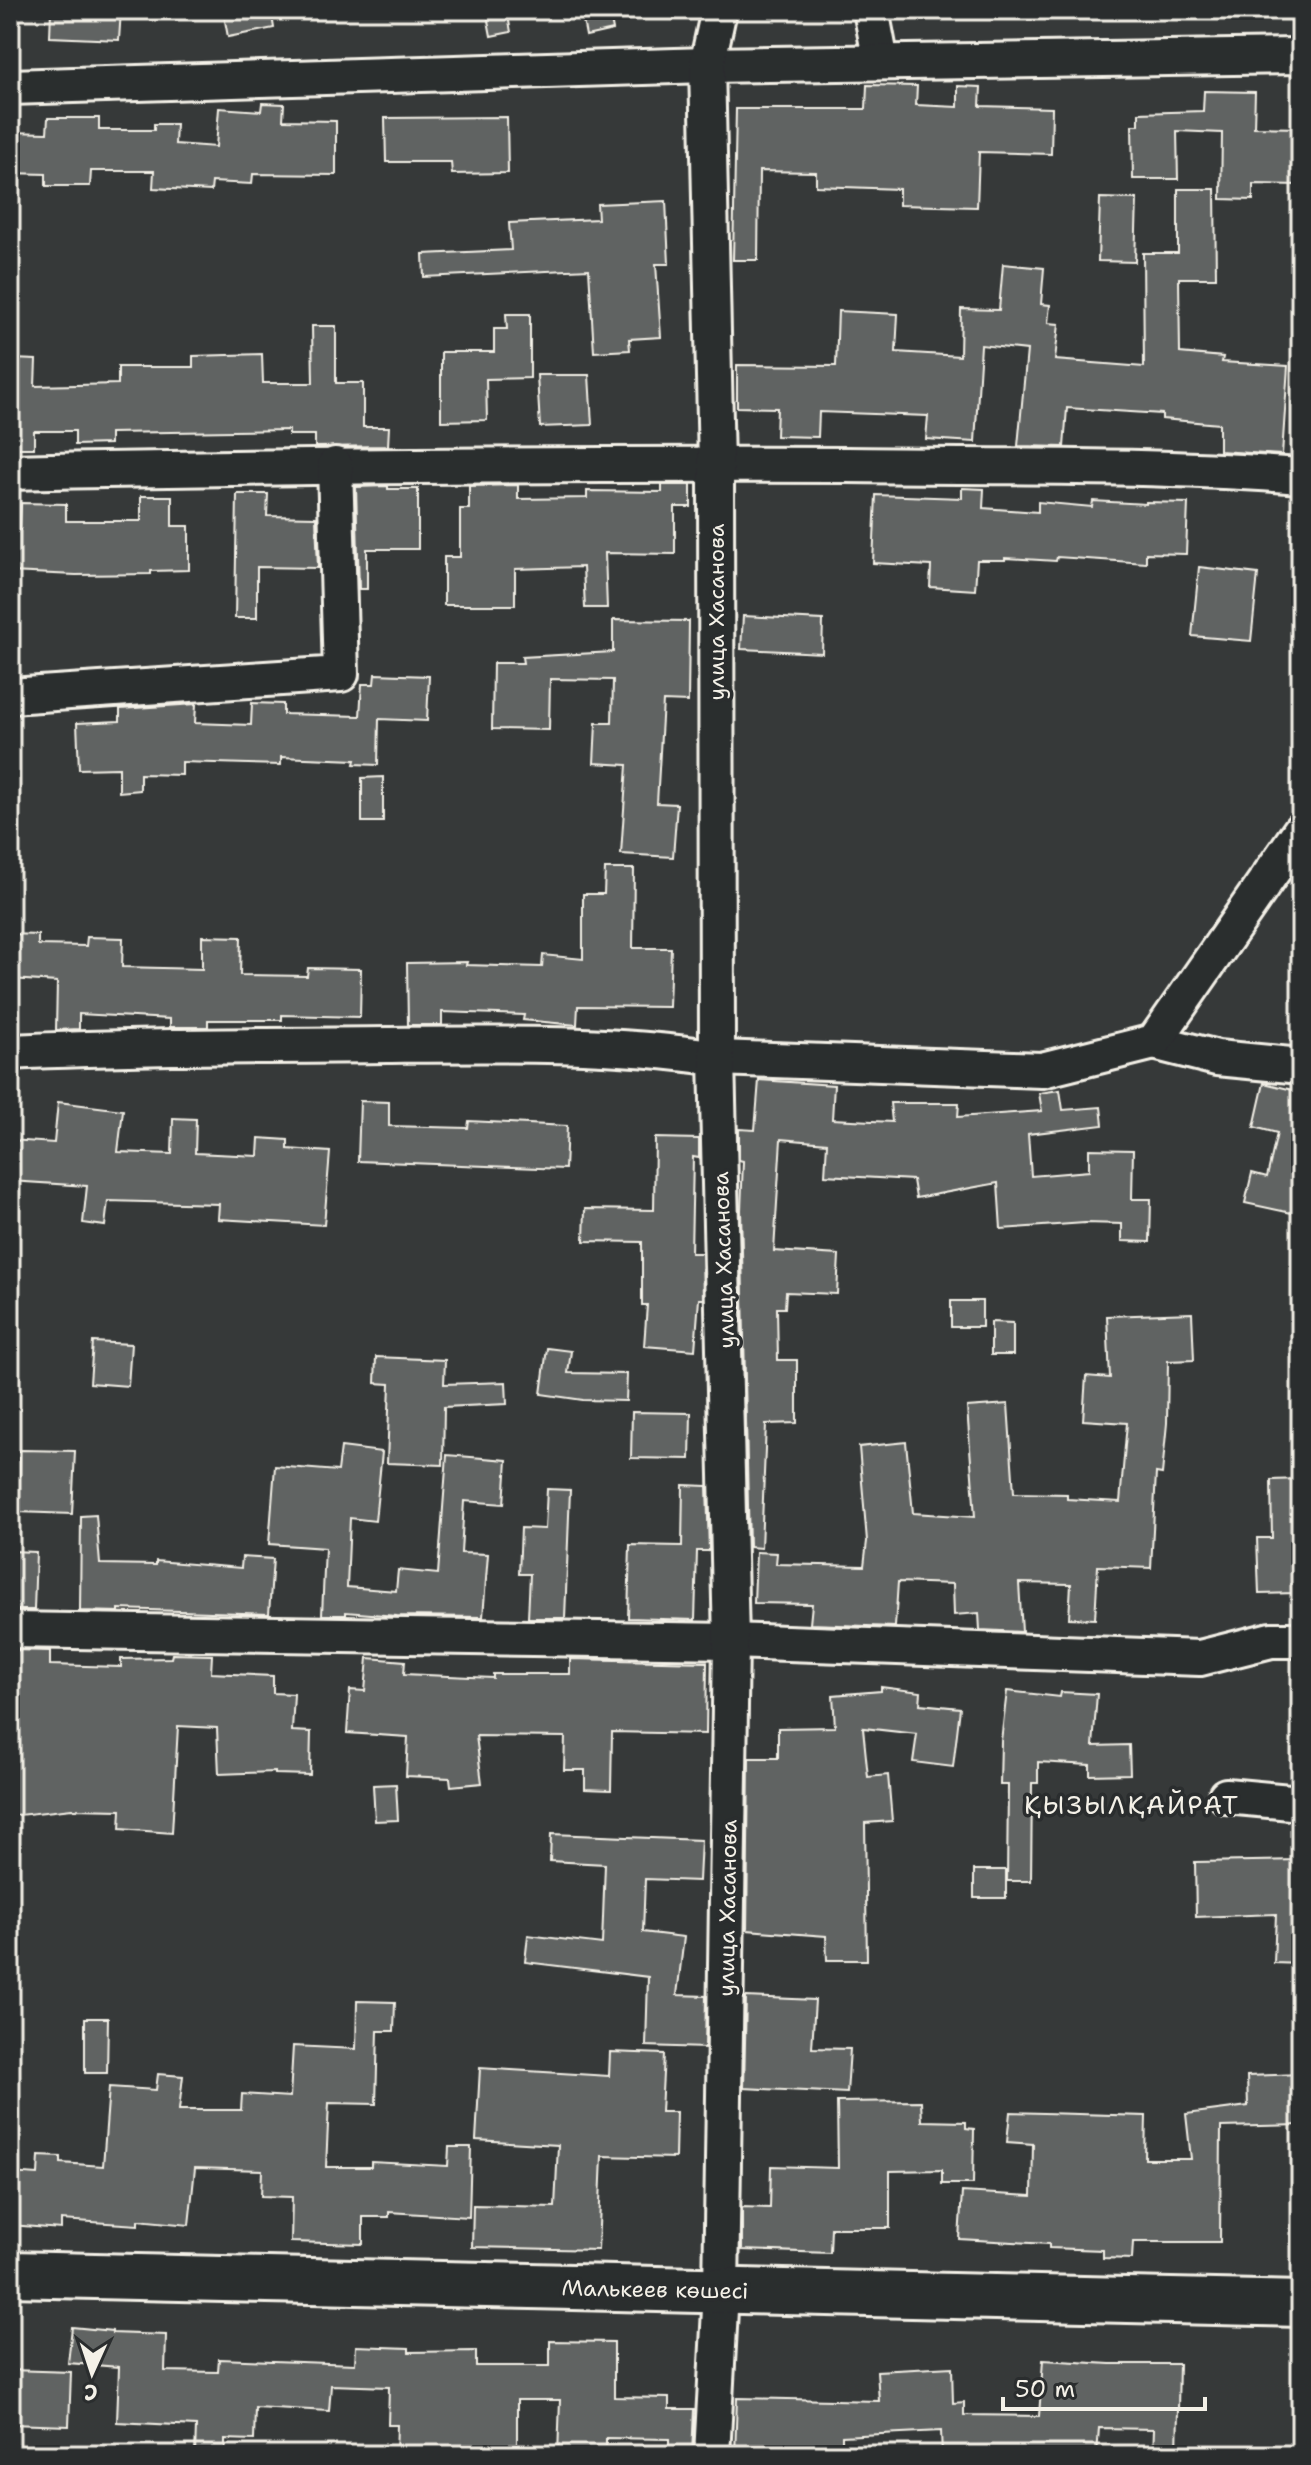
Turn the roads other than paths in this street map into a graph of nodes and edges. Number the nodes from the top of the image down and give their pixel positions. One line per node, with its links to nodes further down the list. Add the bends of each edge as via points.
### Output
1 (719, 10): 5 (street, улица Хасанова)
2 (871, 10): 4 (street)
3 (1301, 56): 4 (street)
4 (881, 62): 5 (street)
5 (707, 65): 6 (street); 8 (street, улица Хасанова)
6 (10, 87)
7 (335, 465): 8 (street); 9 (street); 11 (street, via 341,674)
8 (716, 465): 10 (street, via 1202,468); 15 (street, улица Хасанова)
9 (10, 472)
10 (1301, 476)
11 (10, 696)
12 (1301, 830): 13 (street)
13 (1154, 1042): 15 (street, via 1042,1070); 16 (street, via 1217,1058)
14 (10, 1052): 15 (street, via 131,1046 507,1044 674,1051)
15 (717, 1058): 19 (street, улица Хасанова)
16 (1301, 1066)
17 (10, 1630): 19 (street)
18 (1301, 1640): 19 (street, via 1271,1640 1200,1658)
19 (731, 1641): 23 (street, улица Хасанова)
20 (1226, 1796): 21 (street)
21 (1301, 1803)
22 (10, 2274): 23 (main road, Малькеев көшесі)
23 (721, 2291): 24 (main road, Малькеев көшесі); 25 (street, улица Хасанова)
24 (1301, 2304)
25 (712, 2455)

